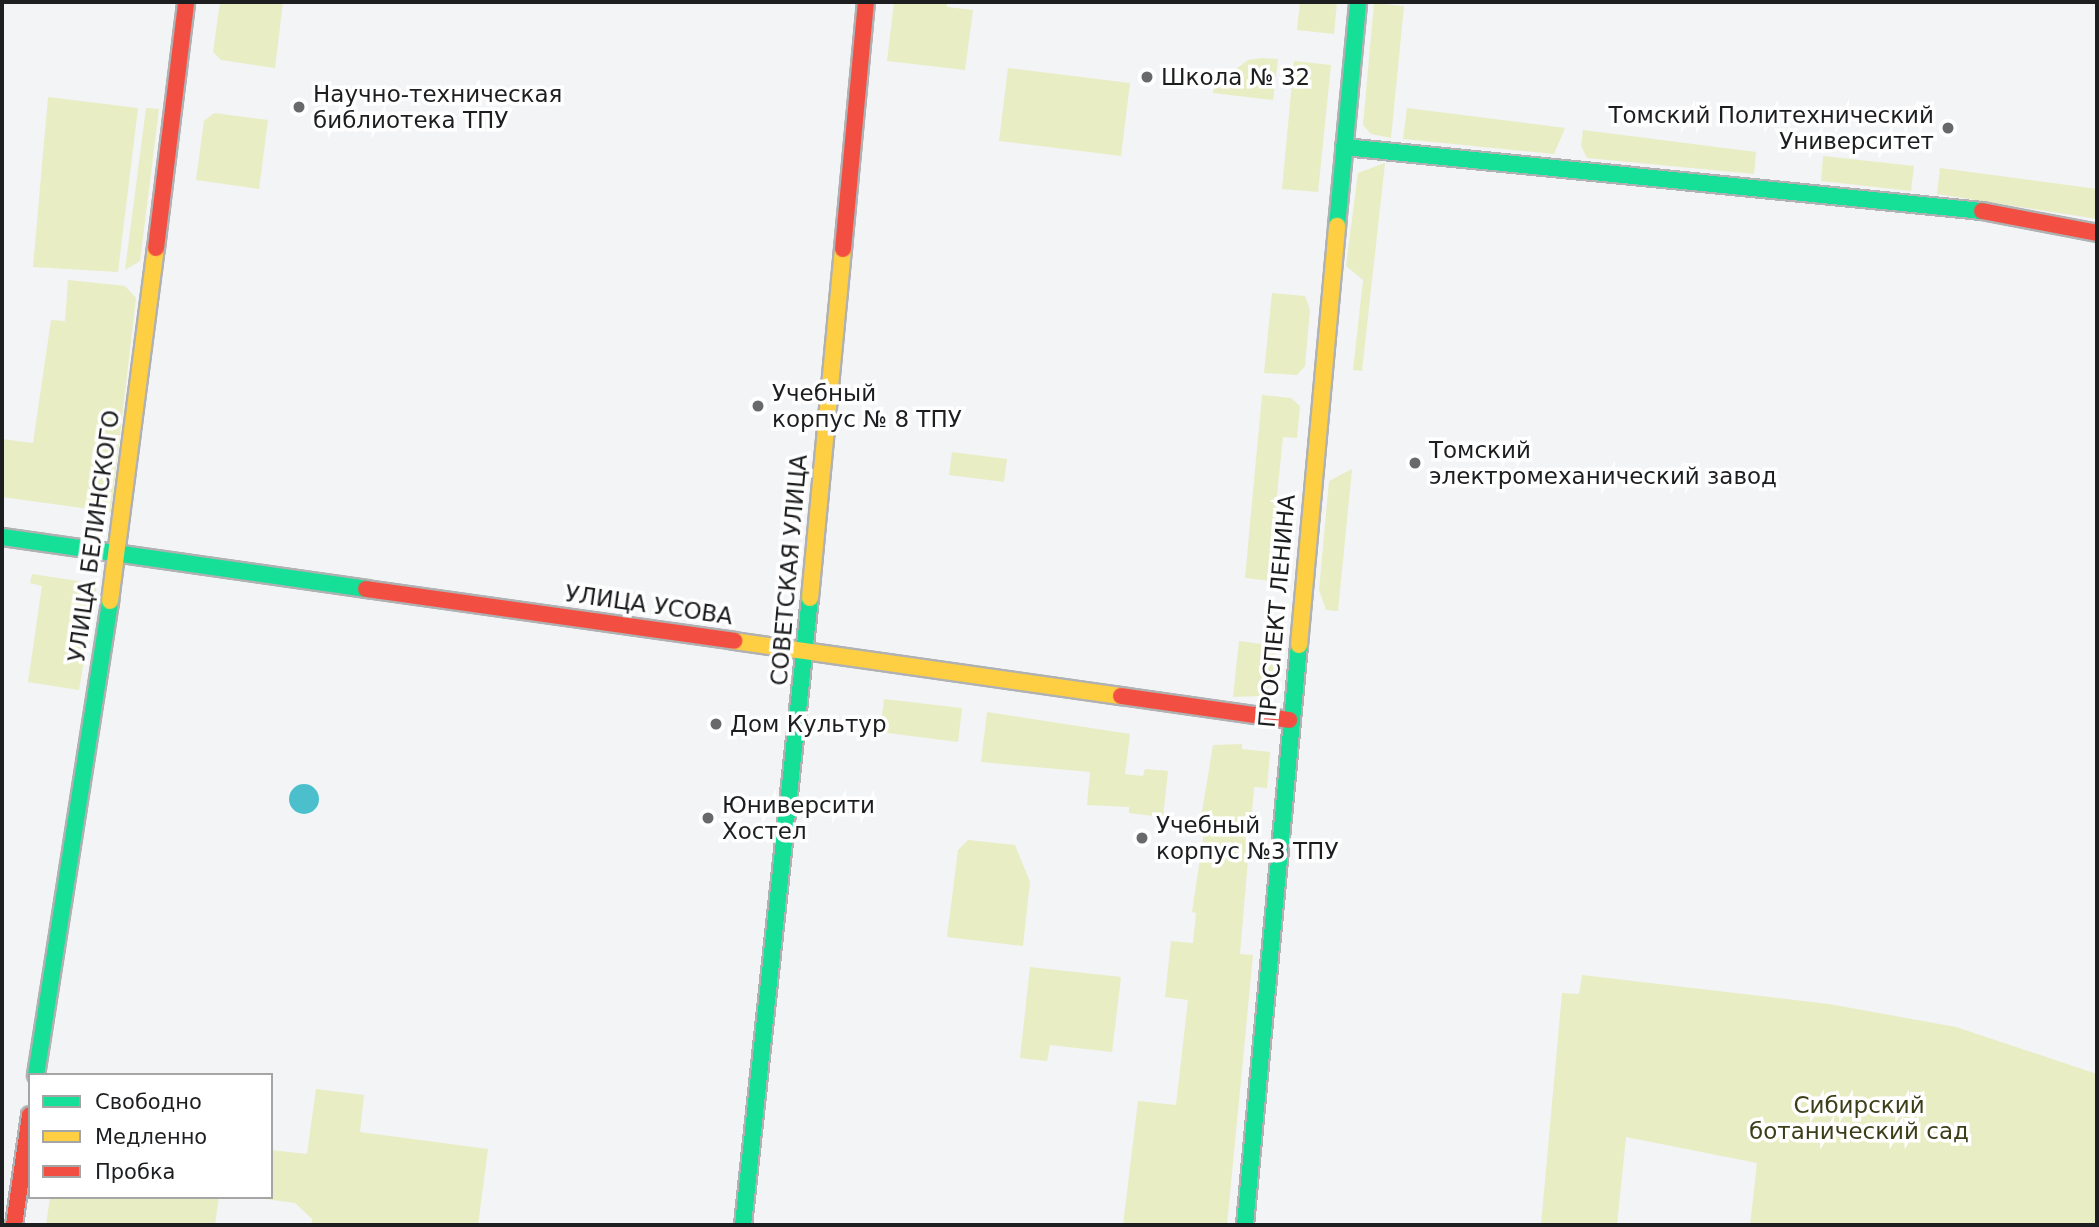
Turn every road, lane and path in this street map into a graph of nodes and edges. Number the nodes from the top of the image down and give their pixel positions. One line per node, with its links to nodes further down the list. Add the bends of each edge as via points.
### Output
1 (186, 2): 7 (street, УЛИЦА БЕЛИНСКОГО)
2 (866, 2): 8 (street, СОВЕТСКАЯ УЛИЦА)
3 (1358, 2): 4 (street, ПРОСПЕКТ ЛЕНИНА)
4 (1344, 147): 5 (street, via 1998,213); 9 (street, ПРОСПЕКТ ЛЕНИНА)
5 (2097, 233)
6 (2, 537): 7 (street, УЛИЦА УСОВА)
7 (116, 554): 8 (street, УЛИЦА УСОВА); 10 (street, УЛИЦА БЕЛИНСКОГО)
8 (805, 651): 9 (street, УЛИЦА УСОВА); 13 (street, СОВЕТСКАЯ УЛИЦА)
9 (1289, 720): 14 (street, ПРОСПЕКТ ЛЕНИНА)
10 (36, 1073)
11 (28, 1128): 12 (street)
12 (13, 1225)
13 (743, 1225)
14 (1245, 1225)

